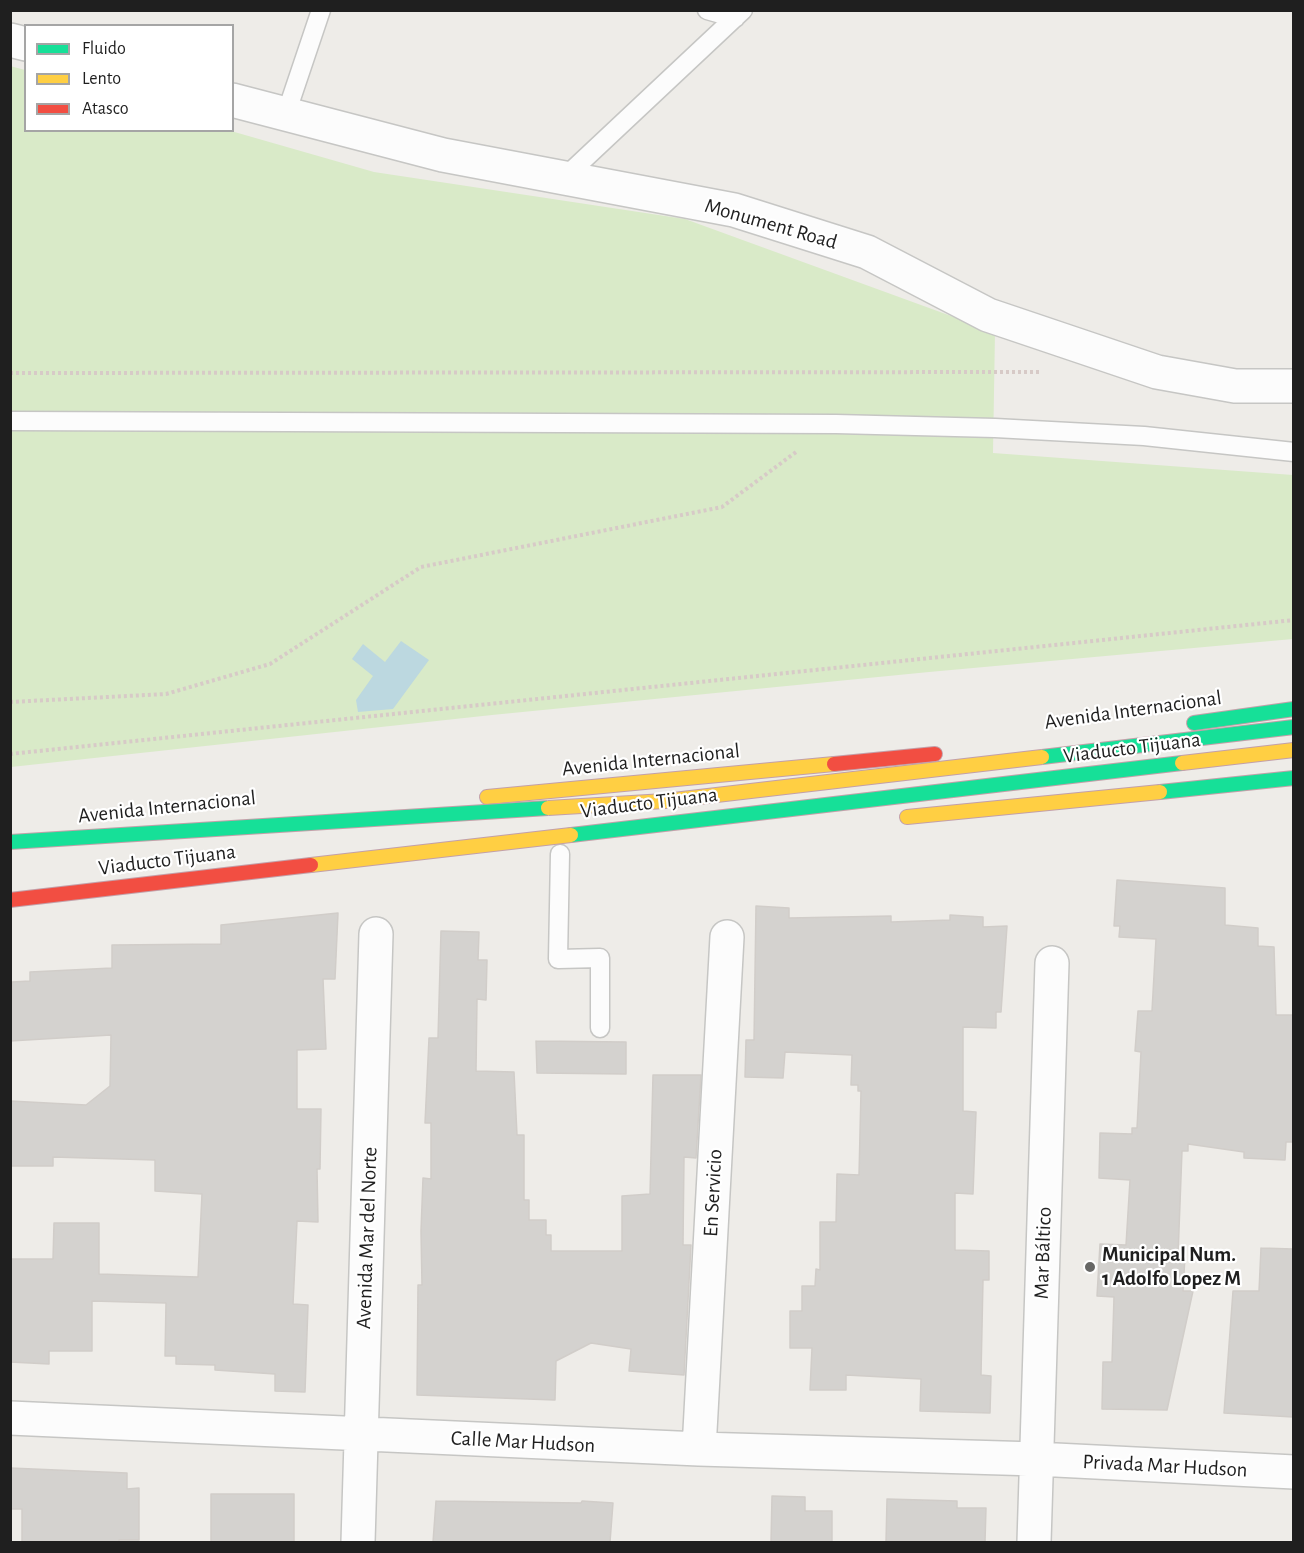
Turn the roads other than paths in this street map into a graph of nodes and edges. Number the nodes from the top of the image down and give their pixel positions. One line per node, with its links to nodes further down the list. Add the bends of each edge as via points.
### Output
1 (321, 10): 5 (lane)
2 (707, 10): 3 (lane)
3 (739, 14): 6 (lane)
4 (234, 101): 5 (street, Monument Road)
5 (286, 114): 6 (street, Monument Road, via 443,155)
6 (564, 178): 7 (street, Monument Road, via 734,210 867,252 988,315 1157,372 1235,386)
7 (1293, 386)
8 (10, 421): 9 (lane, via 836,424 1144,436)
9 (1293, 452)
10 (1293, 709): 11 (highway, Avenida Internacional)
11 (1180, 725)
12 (1293, 727): 19 (highway, Viaducto Tijuana, bridge, via 665,801)
13 (1112, 735): 14 (highway, Avenida Internacional)
14 (1042, 743)
15 (1293, 750): 22 (highway, Viaducto Tijuana)
16 (948, 752): 19 (highway, Avenida Internacional)
17 (1293, 778): 18 (highway)
18 (896, 818)
19 (10, 843)
20 (560, 854): 27 (lane, via 558,959 600,958)
21 (176, 895): 23 (highway)
22 (10, 900)
23 (10, 911)
24 (376, 934): 29 (street, Avenida Mar del Norte)
25 (727, 937): 30 (street, En Servicio)
26 (1052, 963): 31 (street, Mar Báltico)
27 (600, 1028)
28 (10, 1418): 29 (street, Calle Mar Hudson)
29 (361, 1434): 30 (street, Calle Mar Hudson); 33 (street, Avenida Mar del Norte)
30 (699, 1449): 31 (street, Calle Mar Hudson)
31 (1036, 1459): 32 (street, Privada Mar Hudson); 34 (street, Mar Báltico)
32 (1293, 1472)
33 (358, 1542)
34 (1034, 1542)

